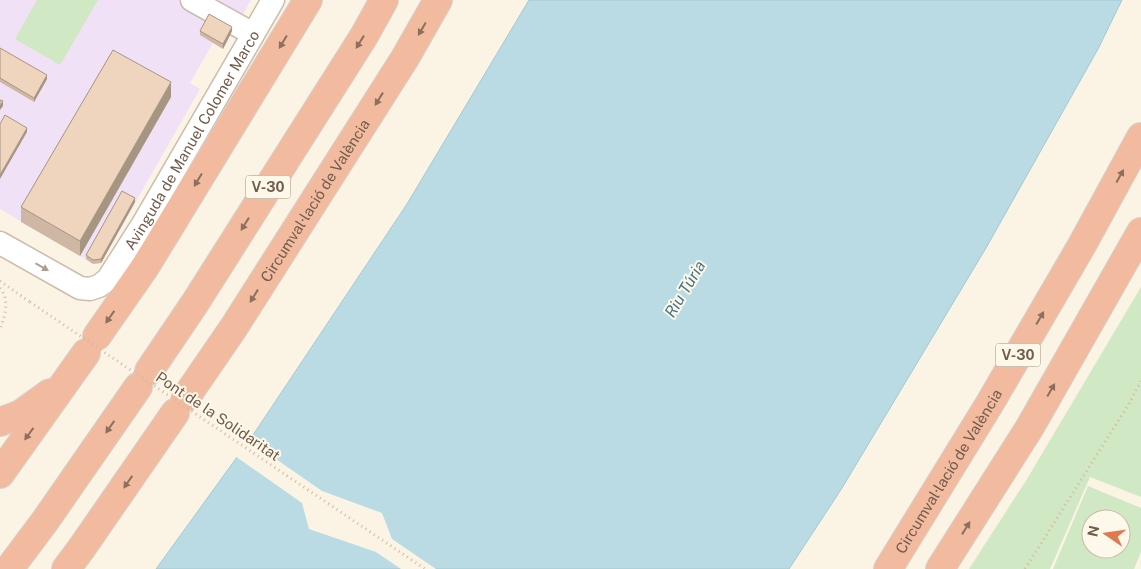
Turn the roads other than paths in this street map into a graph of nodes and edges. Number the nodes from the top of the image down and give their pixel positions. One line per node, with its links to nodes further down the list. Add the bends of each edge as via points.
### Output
1 (192, 0): 6 (street)
2 (273, 0): 6 (street, Avinguda de Manuel Colomer Marco)
3 (308, 0): 10 (highway, one-way to 10, via 145,267)
4 (384, 0): 13 (highway, V-30, one-way to 13, via 205,287 45,521)
5 (438, 0): 14 (highway, Circumval·lació de València / V-30, one-way to 14, via 405,58 240,319)
6 (253, 34): 9 (street, Avinguda de Manuel Colomer Marco, one-way to 6, via 80,288 99,286 108,278 143,224)
7 (1141, 137): 15 (highway, Circumval·lació de València / V-30, one-way to 7, via 990,404)
8 (1141, 232): 16 (highway, V-30, one-way to 8, via 1030,427)
9 (0, 243)
10 (67, 380): 11 (highway, via 21,414); 12 (highway, one-way to 12)
11 (0, 422)
12 (0, 474)
13 (8, 569)
14 (66, 569)
15 (888, 569)
16 (940, 569)

